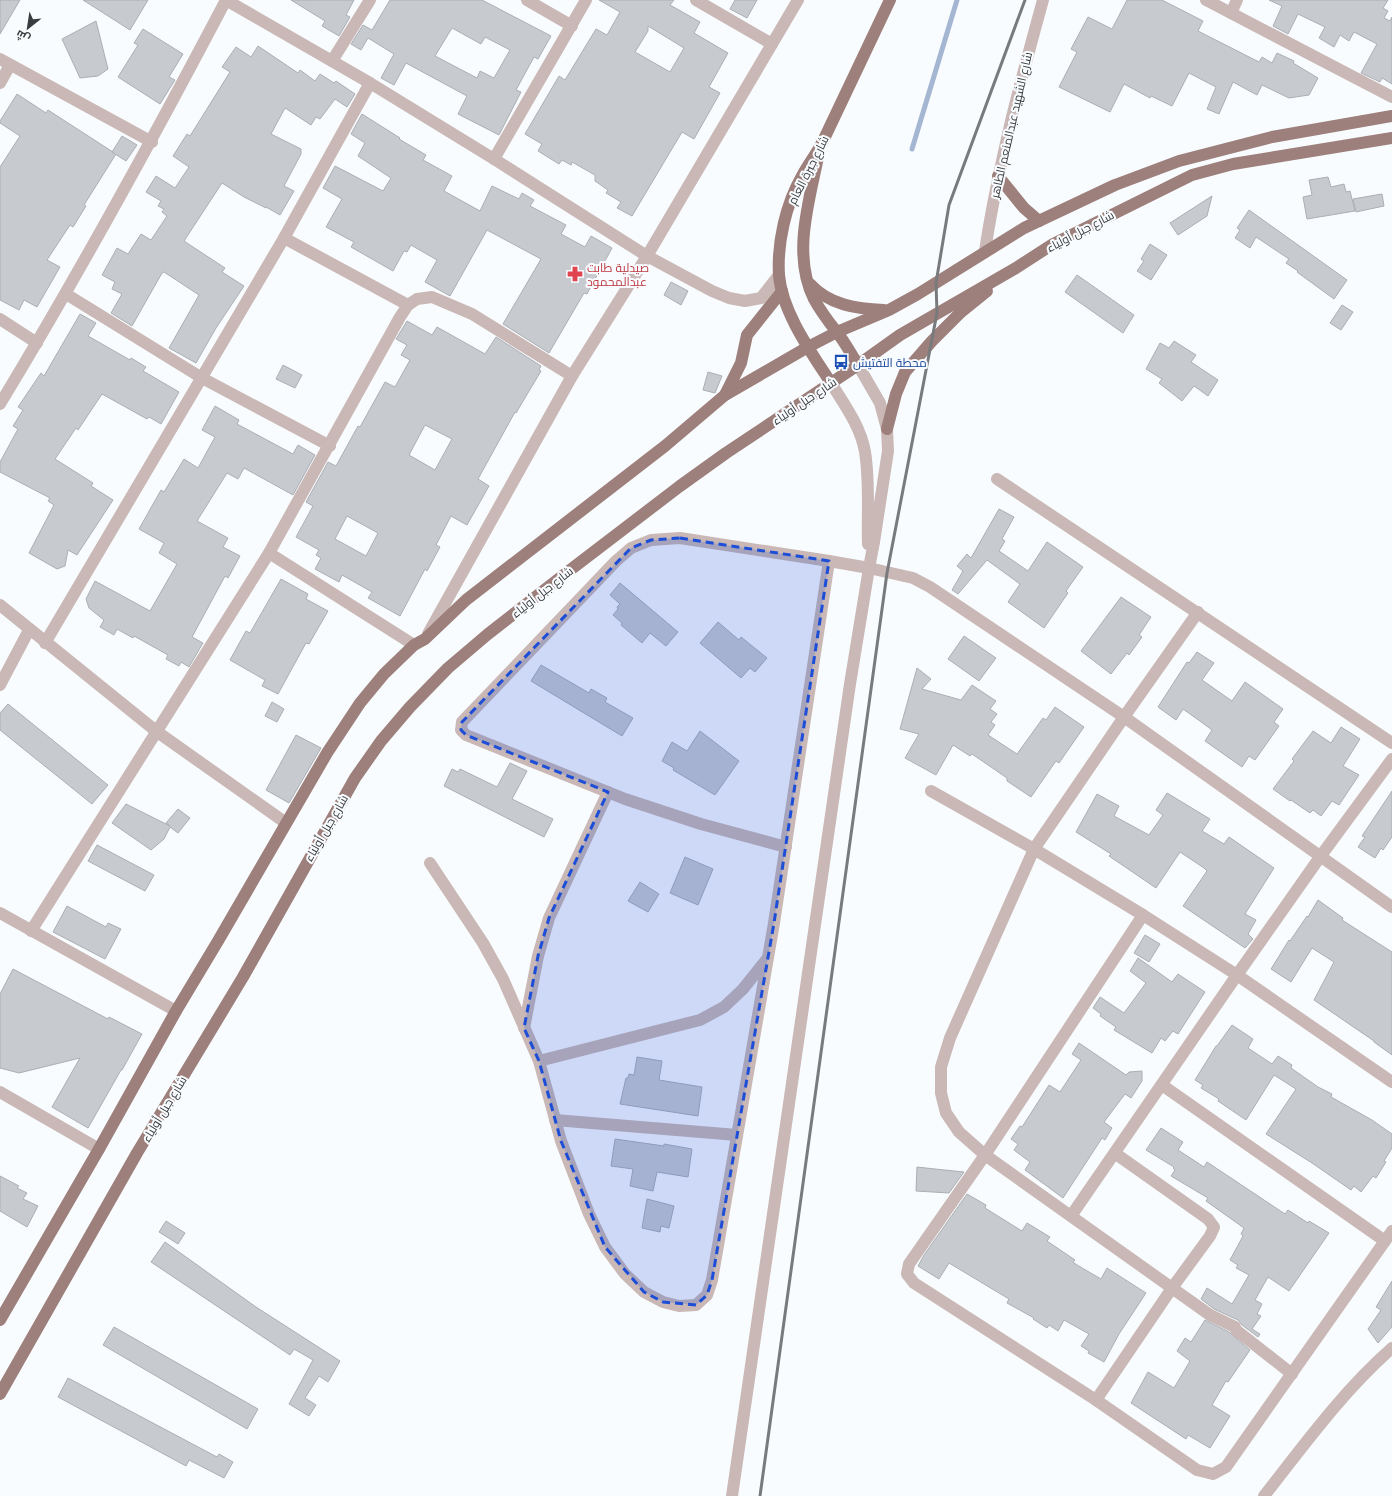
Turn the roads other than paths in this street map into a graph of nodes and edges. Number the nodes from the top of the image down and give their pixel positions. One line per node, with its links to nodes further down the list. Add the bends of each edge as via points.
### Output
1 (226, 0): 14 (street); 21 (street)
2 (370, 0): 14 (street)
3 (527, 0): 12 (street)
4 (586, 0): 12 (street)
5 (696, 0): 13 (street)
6 (798, 0): 13 (street)
7 (890, 0): 22 (main road, شارع جبرة العام)
8 (1044, 0): 24 (street, شارع الشهيد عبدالمنعم الطاهر, via 1028,52)
9 (1206, 0): 11 (street)
10 (1237, 0): 11 (street)
11 (1231, 13): 18 (street)
12 (572, 26): 23 (street)
13 (772, 44): 28 (street)
14 (332, 61): 17 (street)
15 (5, 62): 16 (street); 21 (street)
16 (0, 83)
17 (370, 83): 23 (street); 26 (street)
18 (1392, 97)
19 (1392, 116): 25 (main road, شارع جبل أولياء, via 1272,137 1179,161 1115,184)
20 (1392, 138): 29 (main road, شارع جبل أولياء, via 1233,164 1192,175 1053,244)
21 (152, 142): 33 (street)
22 (820, 148): 30 (main road, شارع جبرة العام, via 802,176 790,202 783,228); 31 (main road, via 804,232)
23 (494, 159): 28 (street)
24 (998, 176): 25 (main road, via 1024,208); 27 (street, شارع الشهيد عبدالمنعم الطاهر)
25 (1039, 221): 27 (main road, شارع جبل أولياء)
26 (284, 238): 34 (street); 42 (street)
27 (985, 252): 35 (main road, شارع جبل أولياء)
28 (647, 256): 30 (street, via 712,291 745,301 761,298); 41 (street)
29 (1016, 268): 40 (main road, شارع جبل أولياء, via 900,335); 46 (main road, via 961,312 905,372)
30 (779, 275): 32 (main road, شارع جبرة العام)
31 (807, 280): 35 (main road, via 817,292 839,304 862,309); 37 (main road, via 814,298)
32 (782, 291): 39 (main road, شارع جبرة العام, via 790,313); 44 (main road, via 748,335 741,363)
33 (66, 294): 38 (street); 42 (street)
34 (408, 305): 41 (street, via 417,299 432,297 472,314); 47 (street)
35 (889, 310): 37 (main road, شارع جبل أولياء)
36 (0, 320): 38 (street)
37 (837, 332): 39 (main road, شارع جبل أولياء); 40 (main road)
38 (38, 343): 45 (street)
39 (808, 347): 43 (main road, شارع جبرة العام); 44 (main road, شارع جبل أولياء)
40 (858, 365): 43 (main road, شارع جبل أولياء); 46 (street, via 880,403)
41 (572, 376): 55 (street)
42 (202, 378): 47 (street); 56 (street)
43 (831, 383): 51 (street, via 851,415 865,451); 93 (main road, شارع جبل أولياء, via 680,486 488,634 448,668 381,741 354,778 243,977 137,1153)
44 (725, 395): 55 (main road, شارع جبل أولياء, via 665,446 466,600)
45 (0, 404)
46 (887, 429): 51 (street, via 885,475)
47 (330, 446): 49 (street)
48 (997, 479): 53 (street)
49 (269, 553): 57 (street); 60 (street)
50 (830, 561): 51 (street); 64 (street, via 680,538 651,540 631,548 462,722 461,730 466,735); 66 (street)
51 (869, 564): 59 (street, via 912,578 930,587); 95 (street)
52 (0, 605): 54 (street)
53 (1198, 612): 59 (street); 61 (street)
54 (29, 630): 56 (street); 58 (street)
55 (425, 639): 57 (main road, شارع جبل أولياء)
56 (45, 643): 60 (street)
57 (414, 645): 65 (main road, شارع جبل أولياء, via 384,674 360,703)
58 (0, 685)
59 (1124, 717): 67 (street); 68 (street)
60 (156, 731): 65 (street); 73 (street)
61 (1392, 743)
62 (1392, 760): 68 (street)
63 (931, 791): 67 (street)
64 (608, 792): 66 (street, via 701,824); 77 (street, via 549,918 538,956)
65 (286, 823): 76 (main road, شارع جبل أولياء)
66 (786, 847): 74 (street)
67 (1034, 849): 72 (street); 86 (street, via 950,1038 941,1067 941,1093 946,1113 958,1132)
68 (1320, 857): 70 (street); 75 (street)
69 (430, 863): 77 (street, via 483,943 503,979)
70 (1392, 907)
71 (0, 913): 73 (street)
72 (1143, 915): 75 (street); 86 (street)
73 (31, 931): 76 (street)
74 (768, 958): 78 (street, via 743,989 724,1007 700,1020); 83 (street)
75 (1237, 975): 79 (street); 80 (street)
76 (176, 1011): 84 (main road, شارع جبل أولياء)
77 (524, 1028): 78 (street)
78 (539, 1061): 82 (street)
79 (1392, 1082)
80 (1162, 1085): 85 (street); 88 (street)
81 (0, 1092): 84 (street)
82 (555, 1120): 83 (street); 83 (street, via 561,1141 605,1247 625,1274 644,1292 663,1302 679,1306 696,1306 707,1295 712,1280)
83 (736, 1135)
84 (99, 1149): 90 (main road, شارع جبل أولياء)
85 (1116, 1154): 87 (street); 89 (street, via 1208,1219 1214,1227)
86 (985, 1155): 87 (street); 94 (street, via 909,1264 907,1274 914,1283)
87 (1072, 1216): 89 (street)
88 (1388, 1236): 92 (street)
89 (1172, 1288): 92 (street, via 1210,1315 1235,1328); 94 (street)
90 (2, 1314)
91 (1392, 1348): 96 (street, via 1341,1400)
92 (1292, 1374): 94 (street, via 1226,1467 1213,1474 1197,1470)
93 (0, 1394)
94 (1096, 1400)
95 (732, 1496)
96 (1264, 1496)

